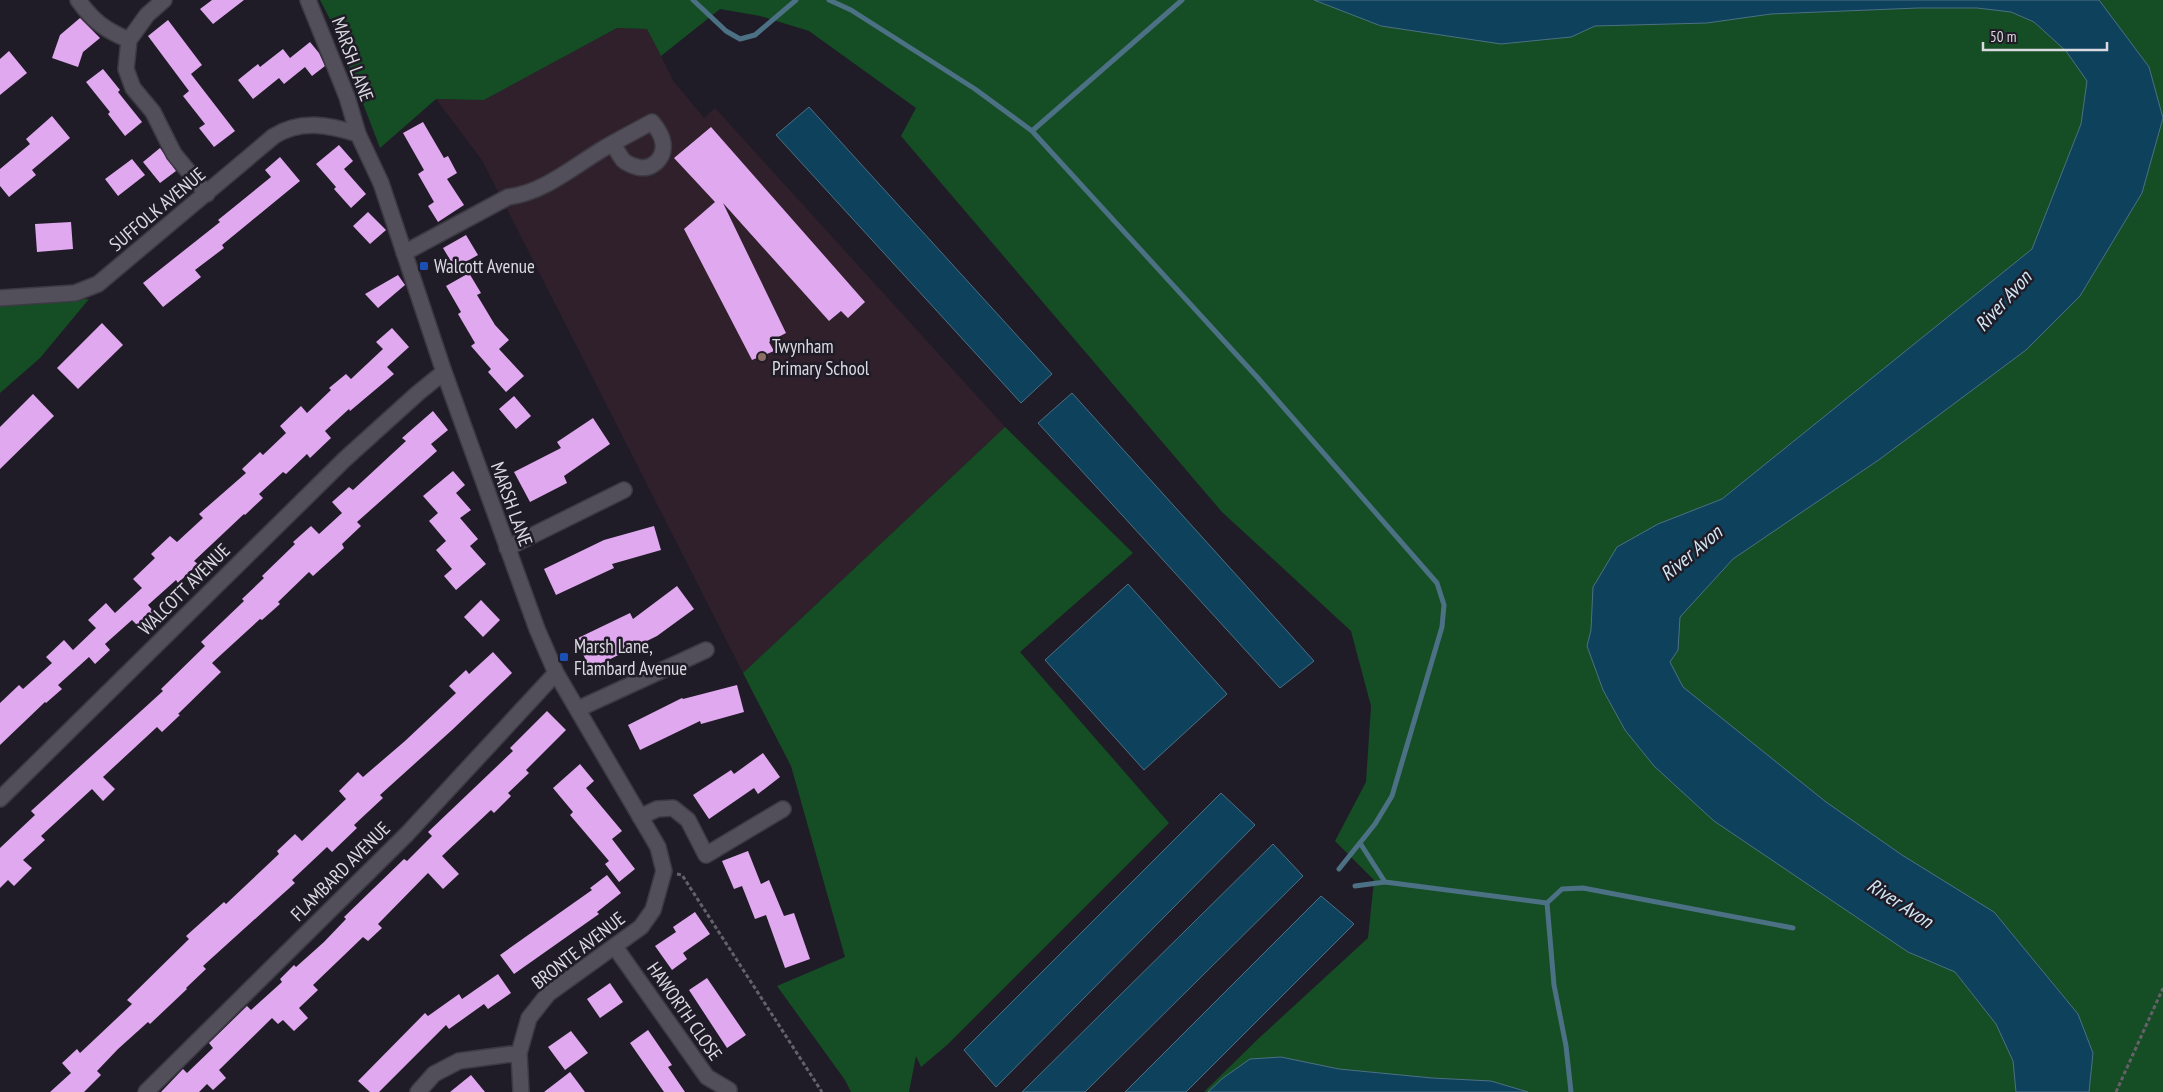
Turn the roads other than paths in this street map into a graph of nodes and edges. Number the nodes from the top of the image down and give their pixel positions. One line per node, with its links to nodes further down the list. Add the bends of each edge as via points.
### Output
1 (78, 0): 4 (street, via 108,31)
2 (164, 0): 4 (street, via 147,15)
3 (308, 0): 6 (street, MARSH LANE, via 347,97)
4 (129, 40): 8 (street, via 128,80 153,112 174,154)
5 (330, 125): 6 (street, MARSH LANE); 8 (street, SUFFOLK AVENUE, via 284,130)
6 (358, 134): 9 (street, MARSH LANE, via 381,184)
7 (613, 143): 9 (street, via 544,185 524,195 508,197)
8 (207, 194): 10 (street, SUFFOLK AVENUE, via 98,284 74,293)
9 (404, 253): 11 (street, MARSH LANE)
10 (0, 298)
11 (444, 372): 13 (street, MARSH LANE); 17 (street, WALCOTT AVENUE, via 345,459)
12 (624, 490): 13 (street)
13 (507, 548): 15 (street, MARSH LANE)
14 (706, 650): 16 (street)
15 (556, 673): 16 (street, MARSH LANE); 24 (street, FLAMBARD AVENUE, via 407,834)
16 (578, 709): 19 (street, MARSH LANE)
17 (0, 799)
18 (783, 810): 19 (street, via 706,854 688,820 673,808 657,809)
19 (640, 817): 20 (street, MARSH LANE, via 658,847)
20 (664, 870): 21 (street, BRONTE AVENUE, via 653,910 642,927)
21 (615, 947): 22 (street, BRONTE AVENUE, via 548,994 528,1018); 23 (street, HAWORTH CLOSE, via 707,1077)
22 (520, 1053): 25 (street, via 459,1061 434,1074); 26 (street, BRONTE AVENUE)
23 (729, 1090)
24 (146, 1092)
25 (418, 1092)
26 (521, 1092)

